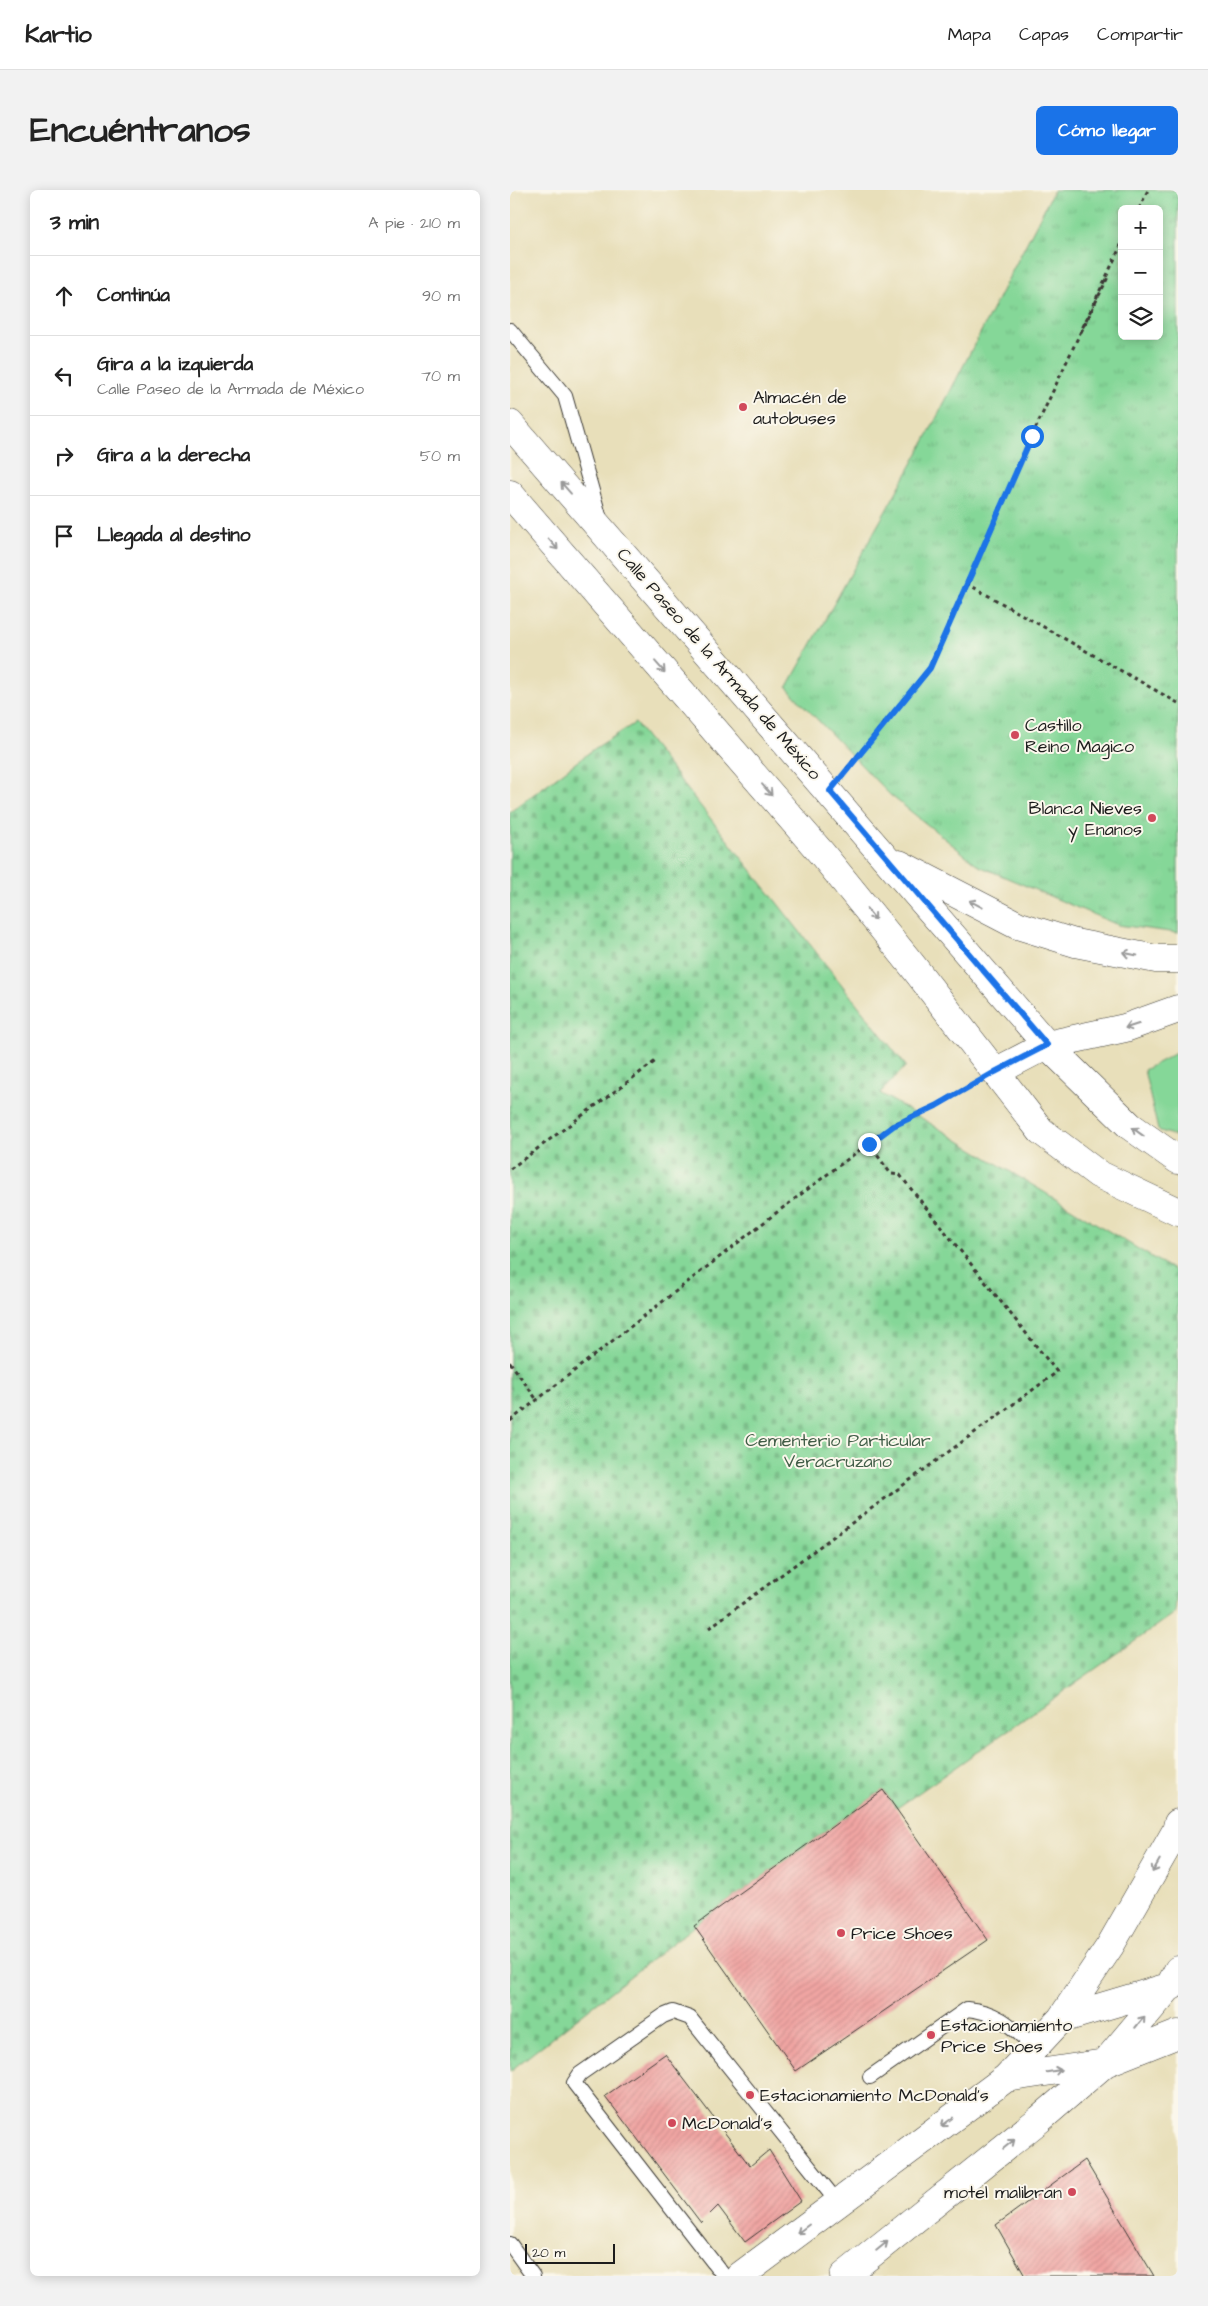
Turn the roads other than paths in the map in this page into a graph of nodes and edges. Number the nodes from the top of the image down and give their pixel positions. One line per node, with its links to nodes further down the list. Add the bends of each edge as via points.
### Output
1 (510, 330): 4 (lane, via 565,396)
2 (510, 424): 4 (main road, Calle Paseo de la Armada de México, one-way to 2)
3 (510, 494): 9 (main road, one-way to 9, via 823,855)
4 (604, 532): 5 (main road, Calle Paseo de la Armada de México)
5 (888, 858): 6 (main road, one-way to 5, via 1156,959 1075,943 1016,926); 8 (main road, Calle Paseo de la Armada de México)
6 (1178, 960)
7 (1178, 1009): 8 (main road, one-way to 8, via 1125,1028)
8 (1047, 1045): 9 (main road); 10 (main road, Calle Paseo de la Armada de México, one-way to 8, via 1130,1126)
9 (995, 1072): 11 (main road, via 1041,1131 1098,1174)
10 (1178, 1160)
11 (1178, 1212)
12 (1178, 1823): 14 (main road, one-way to 14, via 1110,1946)
13 (1175, 1980): 14 (main road); 17 (main road, one-way to 13)
14 (1061, 2019): 16 (main road)
15 (1178, 2034): 17 (main road)
16 (1034, 2048): 18 (lane, via 1005,2021 985,2011 967,2009); 19 (main road)
17 (1105, 2063): 19 (main road, one-way to 17); 25 (main road, one-way to 17)
18 (870, 2077)
19 (1006, 2078): 20 (main road, one-way to 20)
20 (838, 2203): 23 (lane, via 690,2018 673,2012 663,2016 580,2074 574,2083); 24 (main road, one-way to 24)
21 (510, 2244): 22 (lane)
22 (534, 2276)
23 (724, 2276)
24 (740, 2276)
25 (844, 2276)

